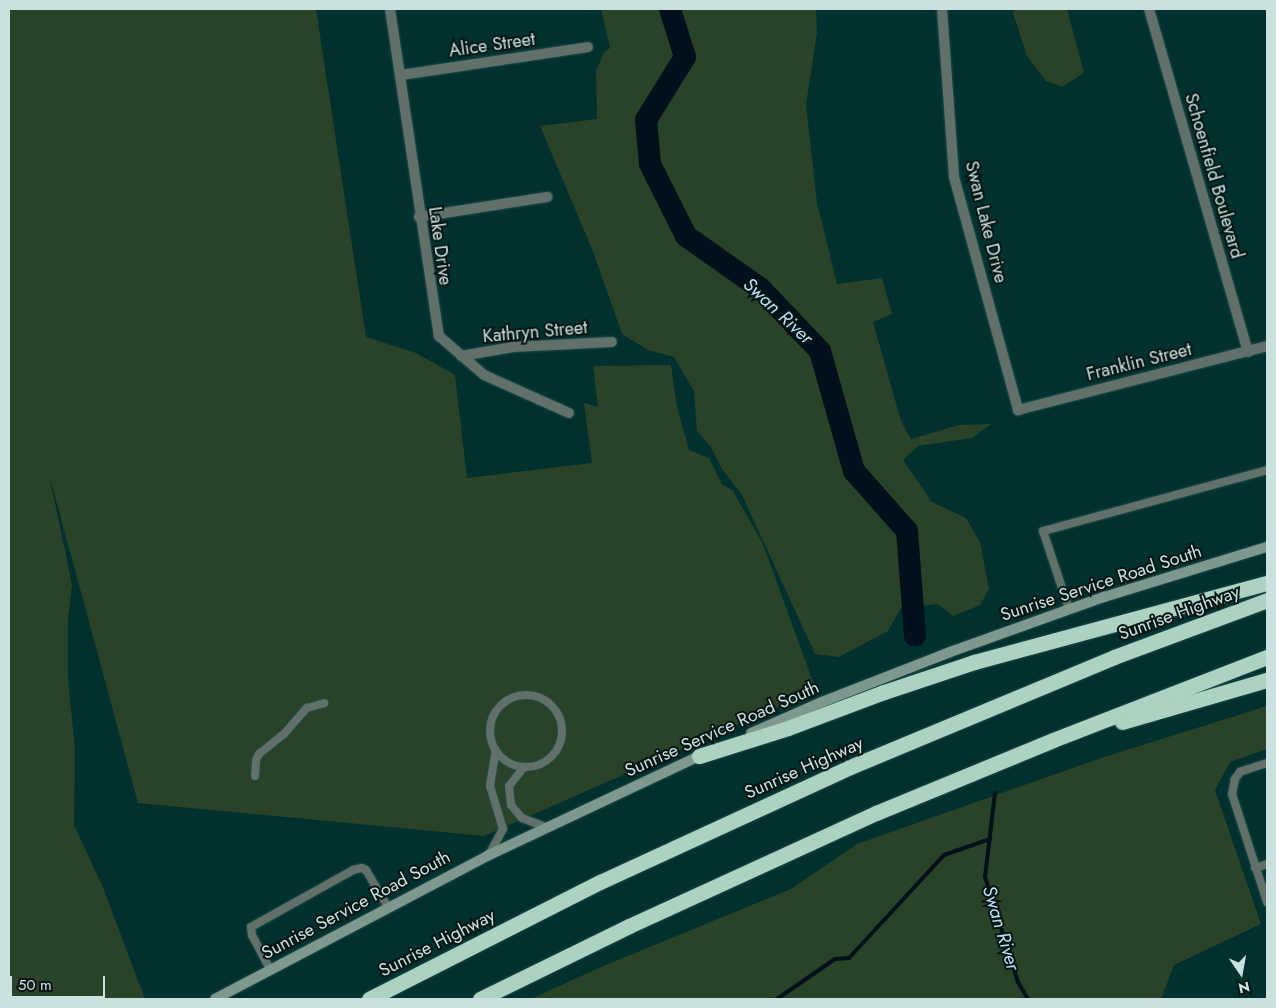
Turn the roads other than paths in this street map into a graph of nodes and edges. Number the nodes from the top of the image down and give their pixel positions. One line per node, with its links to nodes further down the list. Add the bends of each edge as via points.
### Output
1 (390, 9): 5 (street, Lake Drive)
2 (942, 9): 12 (street, Swan Lake Drive, via 954,176)
3 (1149, 9): 10 (street, Schoenfield Boulevard)
4 (588, 47): 5 (street, Alice Street)
5 (401, 75): 7 (street, Lake Drive)
6 (546, 197): 7 (street)
7 (419, 217): 11 (street, Lake Drive, via 438,336)
8 (612, 342): 11 (street, Kathryn Street, via 513,347)
9 (1267, 346): 10 (street, Franklin Street)
10 (1248, 352): 12 (street, Franklin Street)
11 (461, 356): 13 (street, Lake Drive, via 484,375)
12 (1018, 410)
13 (569, 413)
14 (1267, 473): 18 (lane, via 1043,531)
15 (1267, 547): 18 (main road, Sunrise Service Road South)
16 (1267, 583): 24 (highway, via 974,662)
17 (1267, 600): 36 (highway, Sunrise Highway, via 1114,657 841,771 600,882)
18 (1069, 609): 24 (main road, Sunrise Service Road South, via 887,676)
19 (1267, 657): 22 (highway)
20 (1267, 680): 22 (highway)
21 (324, 703): 27 (lane, via 307,708 284,734 259,754)
22 (1053, 740): 37 (highway, via 794,849)
23 (496, 750): 26 (lane, via 503,758); 26 (lane, via 490,728 499,707 519,695 543,699 559,716 561,740 556,752 547,760); 29 (lane, via 490,786 502,829)
24 (699, 756): 28 (main road, Sunrise Service Road South)
25 (1267, 763): 31 (lane, via 1240,772 1233,786 1234,802)
26 (524, 767): 28 (lane, via 508,786 511,805 522,818)
27 (255, 776)
28 (546, 827): 29 (main road, Sunrise Service Road South)
29 (489, 855): 33 (main road, Sunrise Service Road South)
30 (1267, 864): 31 (lane)
31 (1255, 868): 32 (lane)
32 (1267, 902)
33 (388, 907): 34 (main road, Sunrise Service Road South); 34 (lane, via 366,870 353,870 251,928)
34 (270, 969): 35 (main road, Sunrise Service Road South)
35 (215, 999)
36 (369, 999)
37 (480, 999)

